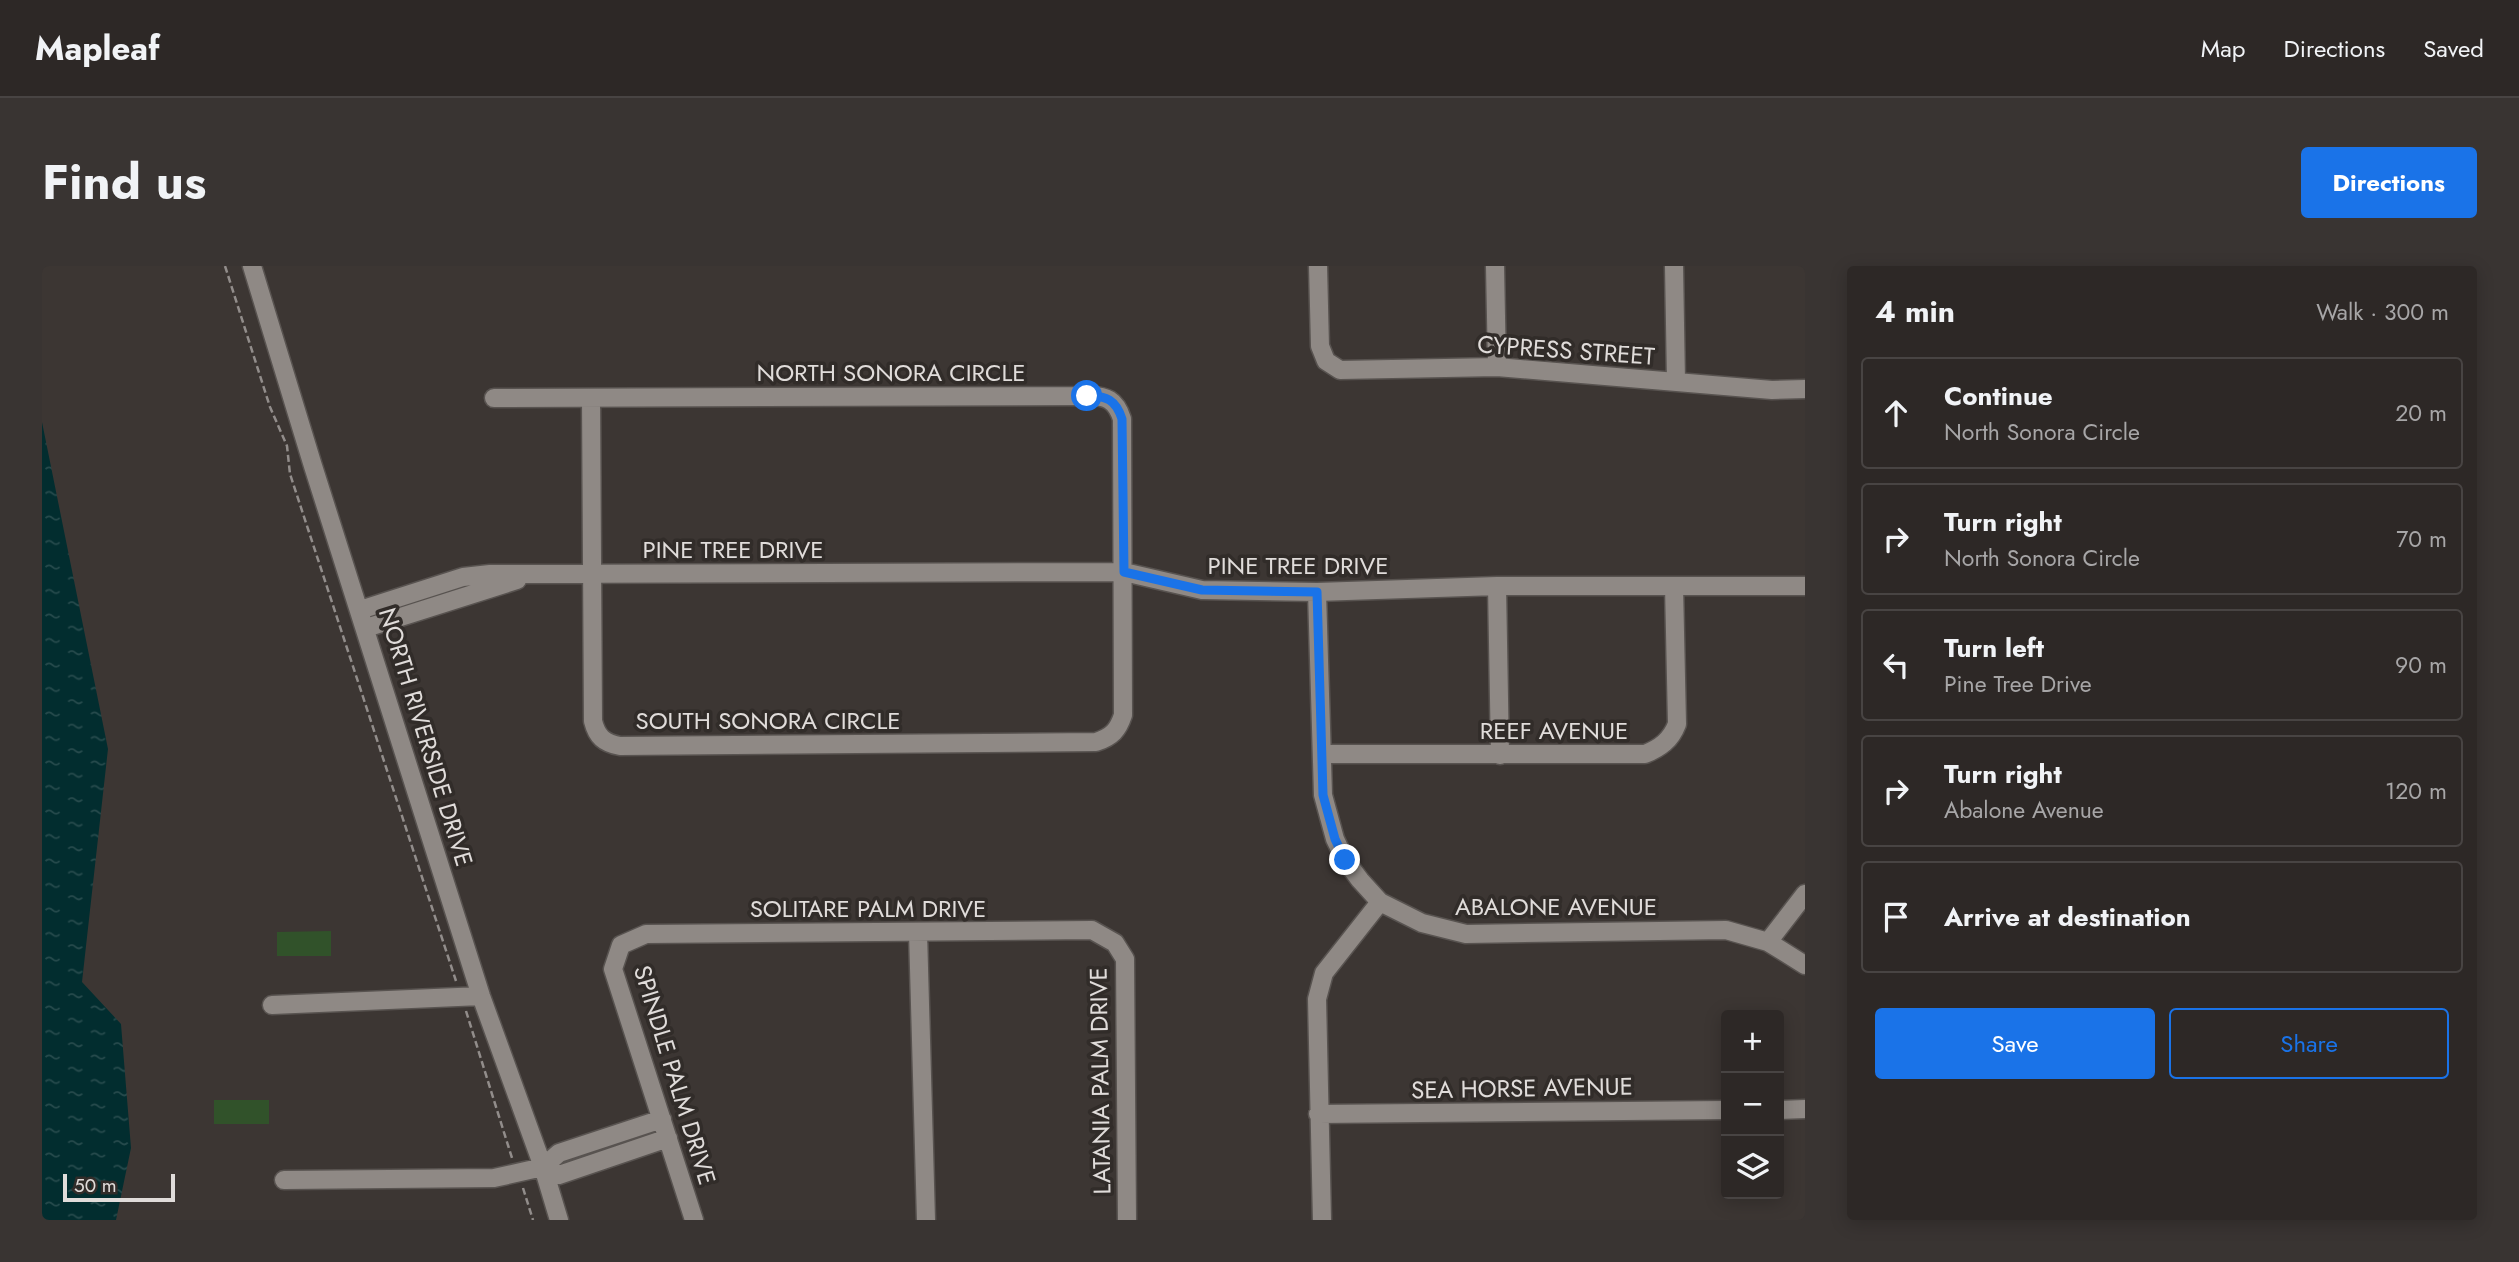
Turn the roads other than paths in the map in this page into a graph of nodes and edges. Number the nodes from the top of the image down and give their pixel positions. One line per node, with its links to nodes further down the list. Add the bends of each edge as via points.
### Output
1 (252, 266): 17 (street, NORTH RIVERSIDE DRIVE)
2 (1318, 266): 5 (street, CYPRESS STREET, via 1320,346 1326,361 1340,370)
3 (1495, 266): 5 (street)
4 (1674, 266): 6 (street)
5 (1497, 368): 6 (street, CYPRESS STREET)
6 (1676, 382): 7 (street, CYPRESS STREET)
7 (1805, 389)
8 (494, 398): 9 (street, NORTH SONORA CIRCLE)
9 (591, 398): 10 (street, NORTH SONORA CIRCLE, via 1101,395 1119,408 1122,419); 12 (street, SOUTH SONORA CIRCLE)
10 (1124, 572): 12 (street, PINE TREE DRIVE); 12 (street, SOUTH SONORA CIRCLE, via 1123,715 1118,729 1107,739 620,746 602,740 593,722); 16 (street, PINE TREE DRIVE, via 1202,590)
11 (540, 574): 12 (street, PINE TREE DRIVE); 17 (street, PINE TREE DRIVE, via 463,577); 18 (street, PINE TREE DRIVE)
12 (591, 574)
13 (1497, 586): 14 (street, PINE TREE DRIVE); 16 (street, PINE TREE DRIVE); 20 (street)
14 (1674, 586): 15 (street, PINE TREE DRIVE); 20 (street, REEF AVENUE, via 1677,724 1667,740 1645,754)
15 (1805, 586)
16 (1317, 592): 19 (street, ABALONE AVENUE)
17 (360, 610): 18 (street, NORTH RIVERSIDE DRIVE)
18 (366, 628): 28 (street, NORTH RIVERSIDE DRIVE)
19 (1322, 754): 20 (street, REEF AVENUE); 22 (street, ABALONE AVENUE, via 1323,795 1335,839 1345,860)
20 (1500, 755)
21 (1805, 894): 24 (street)
22 (1380, 902): 24 (street, ABALONE AVENUE, via 1422,923 1466,934 1726,930); 33 (street, via 1324,972 1317,999)
23 (918, 932): 25 (street, SOLITARE PALM DRIVE, via 1092,930); 26 (street, SOLITARE PALM DRIVE, via 646,934); 40 (street)
24 (1768, 942): 27 (street, ABALONE AVENUE)
25 (1115, 943): 41 (street, LATANIA PALM DRIVE, via 1125,959)
26 (621, 945): 34 (street, SPINDLE PALM DRIVE, via 613,969)
27 (1805, 965)
28 (481, 996): 29 (street); 36 (street, NORTH RIVERSIDE DRIVE)
29 (272, 1005)
30 (1805, 1109): 32 (street)
31 (1721, 1110): 33 (street, SEA HORSE AVENUE)
32 (1784, 1110)
33 (1318, 1114): 42 (street)
34 (662, 1119): 35 (street, SPINDLE PALM DRIVE); 36 (street, via 559,1153)
35 (668, 1138): 36 (street, via 559,1175); 39 (street, SPINDLE PALM DRIVE)
36 (543, 1167): 37 (street, via 494,1178); 38 (street, NORTH RIVERSIDE DRIVE)
37 (284, 1180)
38 (559, 1220)
39 (694, 1220)
40 (926, 1220)
41 (1127, 1220)
42 (1322, 1220)

